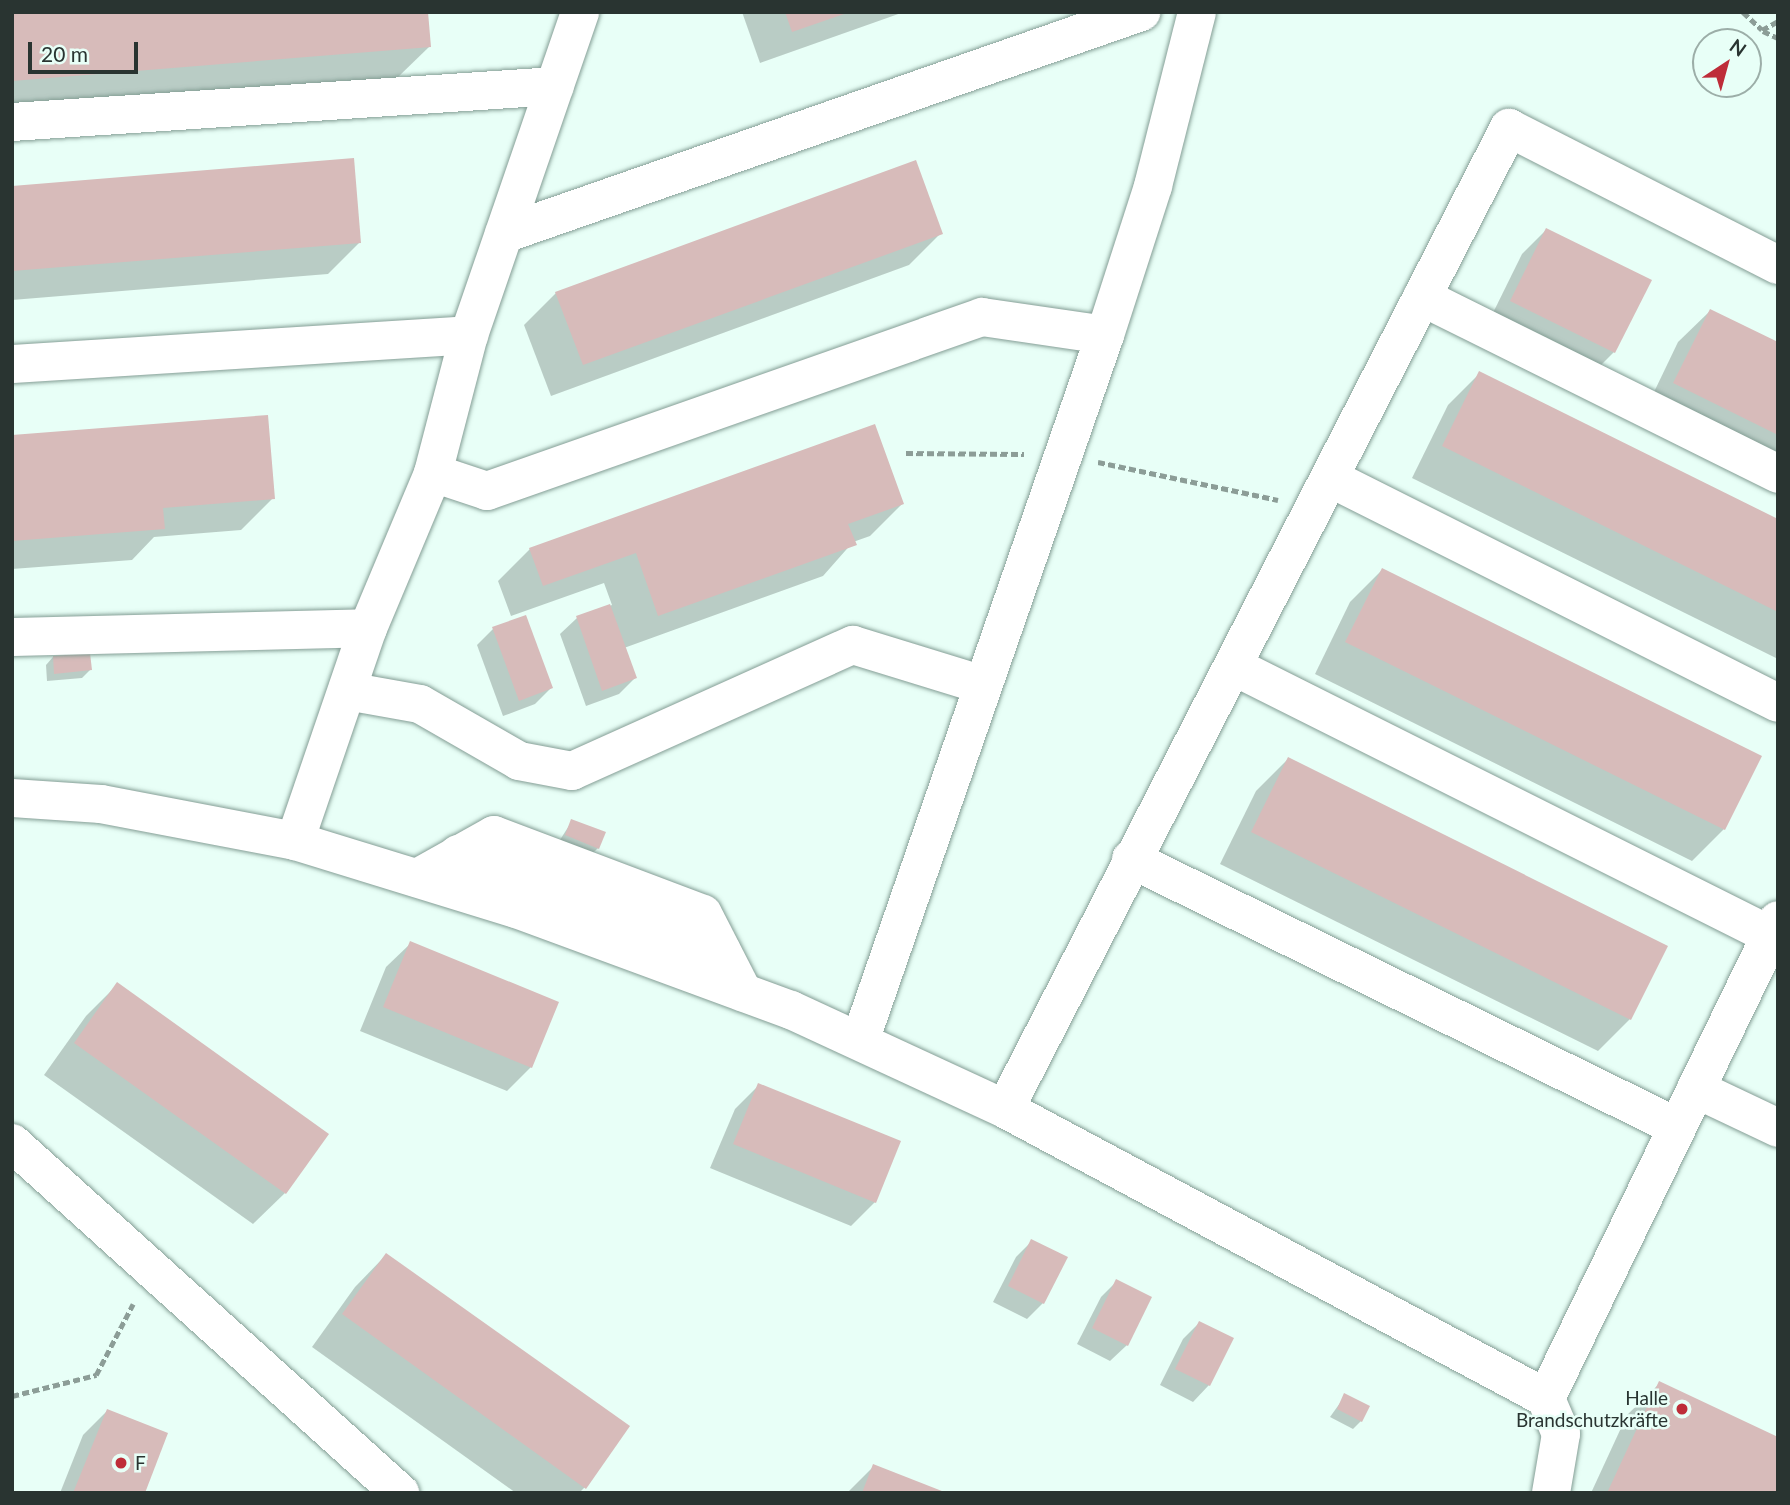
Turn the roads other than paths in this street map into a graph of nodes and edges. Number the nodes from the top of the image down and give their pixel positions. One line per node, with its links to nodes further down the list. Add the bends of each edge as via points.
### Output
1 (580, 12): 4 (lane)
2 (1141, 12): 6 (lane)
3 (1197, 12): 10 (lane, via 1153,186)
4 (555, 86): 5 (lane); 6 (lane)
5 (12, 122)
6 (504, 234): 9 (lane)
7 (1778, 265): 8 (lane, via 1509,128)
8 (1422, 297): 13 (lane); 14 (lane)
9 (469, 335): 11 (lane); 12 (lane)
10 (1105, 335): 12 (lane, via 982,317 487,491); 18 (lane)
11 (12, 364)
12 (433, 473): 15 (lane)
13 (1778, 474)
14 (1330, 478): 17 (lane); 20 (lane)
15 (368, 628): 16 (lane); 19 (lane)
16 (12, 637)
17 (1233, 666): 23 (lane); 25 (lane)
18 (983, 685): 19 (lane, via 853,645 572,771 519,761 420,704); 27 (lane)
19 (346, 691): 22 (lane)
20 (1778, 703)
21 (12, 798): 22 (lane, via 101,804)
22 (295, 841): 24 (lane)
23 (1130, 859): 29 (lane); 30 (lane)
24 (417, 878): 26 (lane); 26 (lane, via 458,854 722,951)
25 (1774, 927): 28 (lane)
26 (743, 992): 27 (lane)
27 (860, 1041): 29 (lane)
28 (1696, 1089): 30 (lane); 31 (lane)
29 (1005, 1109): 33 (lane)
30 (1677, 1127): 33 (lane)
31 (1778, 1128)
32 (12, 1143): 34 (lane)
33 (1546, 1398): 35 (lane, via 1562,1434)
34 (400, 1493)
35 (1550, 1493)

